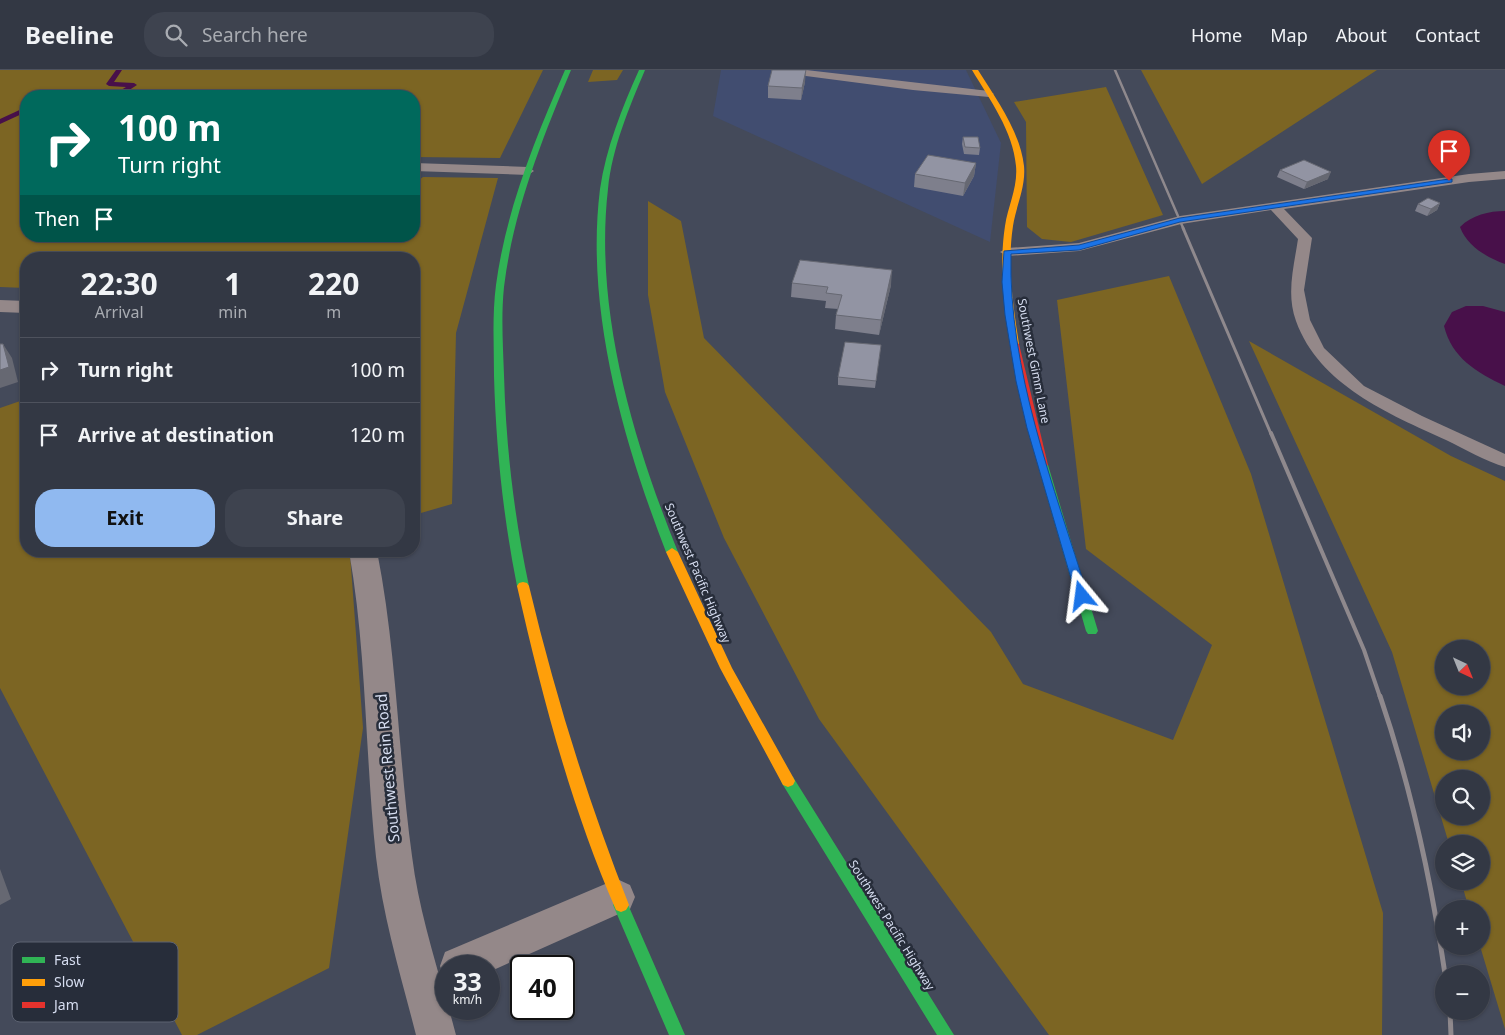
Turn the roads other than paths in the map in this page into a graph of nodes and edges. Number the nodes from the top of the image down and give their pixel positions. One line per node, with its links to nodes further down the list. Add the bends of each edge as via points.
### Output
1 (568, 70): 7 (main road)
2 (642, 70): 21 (main road, Southwest Pacific Highway, via 623,114 613,149 604,189 602,242 615,372 637,455 670,550 739,696 780,771)
3 (783, 70): 5 (lane)
4 (975, 70): 5 (main road, Southwest Gimm Lane)
5 (990, 94): 10 (main road, Southwest Gimm Lane, via 1012,131 1020,165 1021,179 1009,225)
6 (420, 167): 7 (lane)
7 (528, 171): 16 (main road, via 508,245 498,306 497,412 504,478 522,586 554,709)
8 (1505, 175): 9 (lane)
9 (1274, 206): 10 (lane, via 1180,220 1079,247); 13 (lane, via 1305,238 1297,290 1303,320 1317,350 1358,389)
10 (1007, 252): 15 (main road, Southwest Gimm Lane, via 1009,315 1021,381)
11 (0, 306): 12 (street)
12 (20, 307)
13 (1505, 461)
14 (364, 557): 18 (street, Southwest Rein Road, via 376,627 394,858 403,907)
15 (1092, 632)
16 (618, 897): 17 (street); 20 (main road)
17 (484, 955)
18 (434, 977): 19 (street, Southwest Rein Road)
19 (436, 1035)
20 (678, 1035)
21 (946, 1035)

